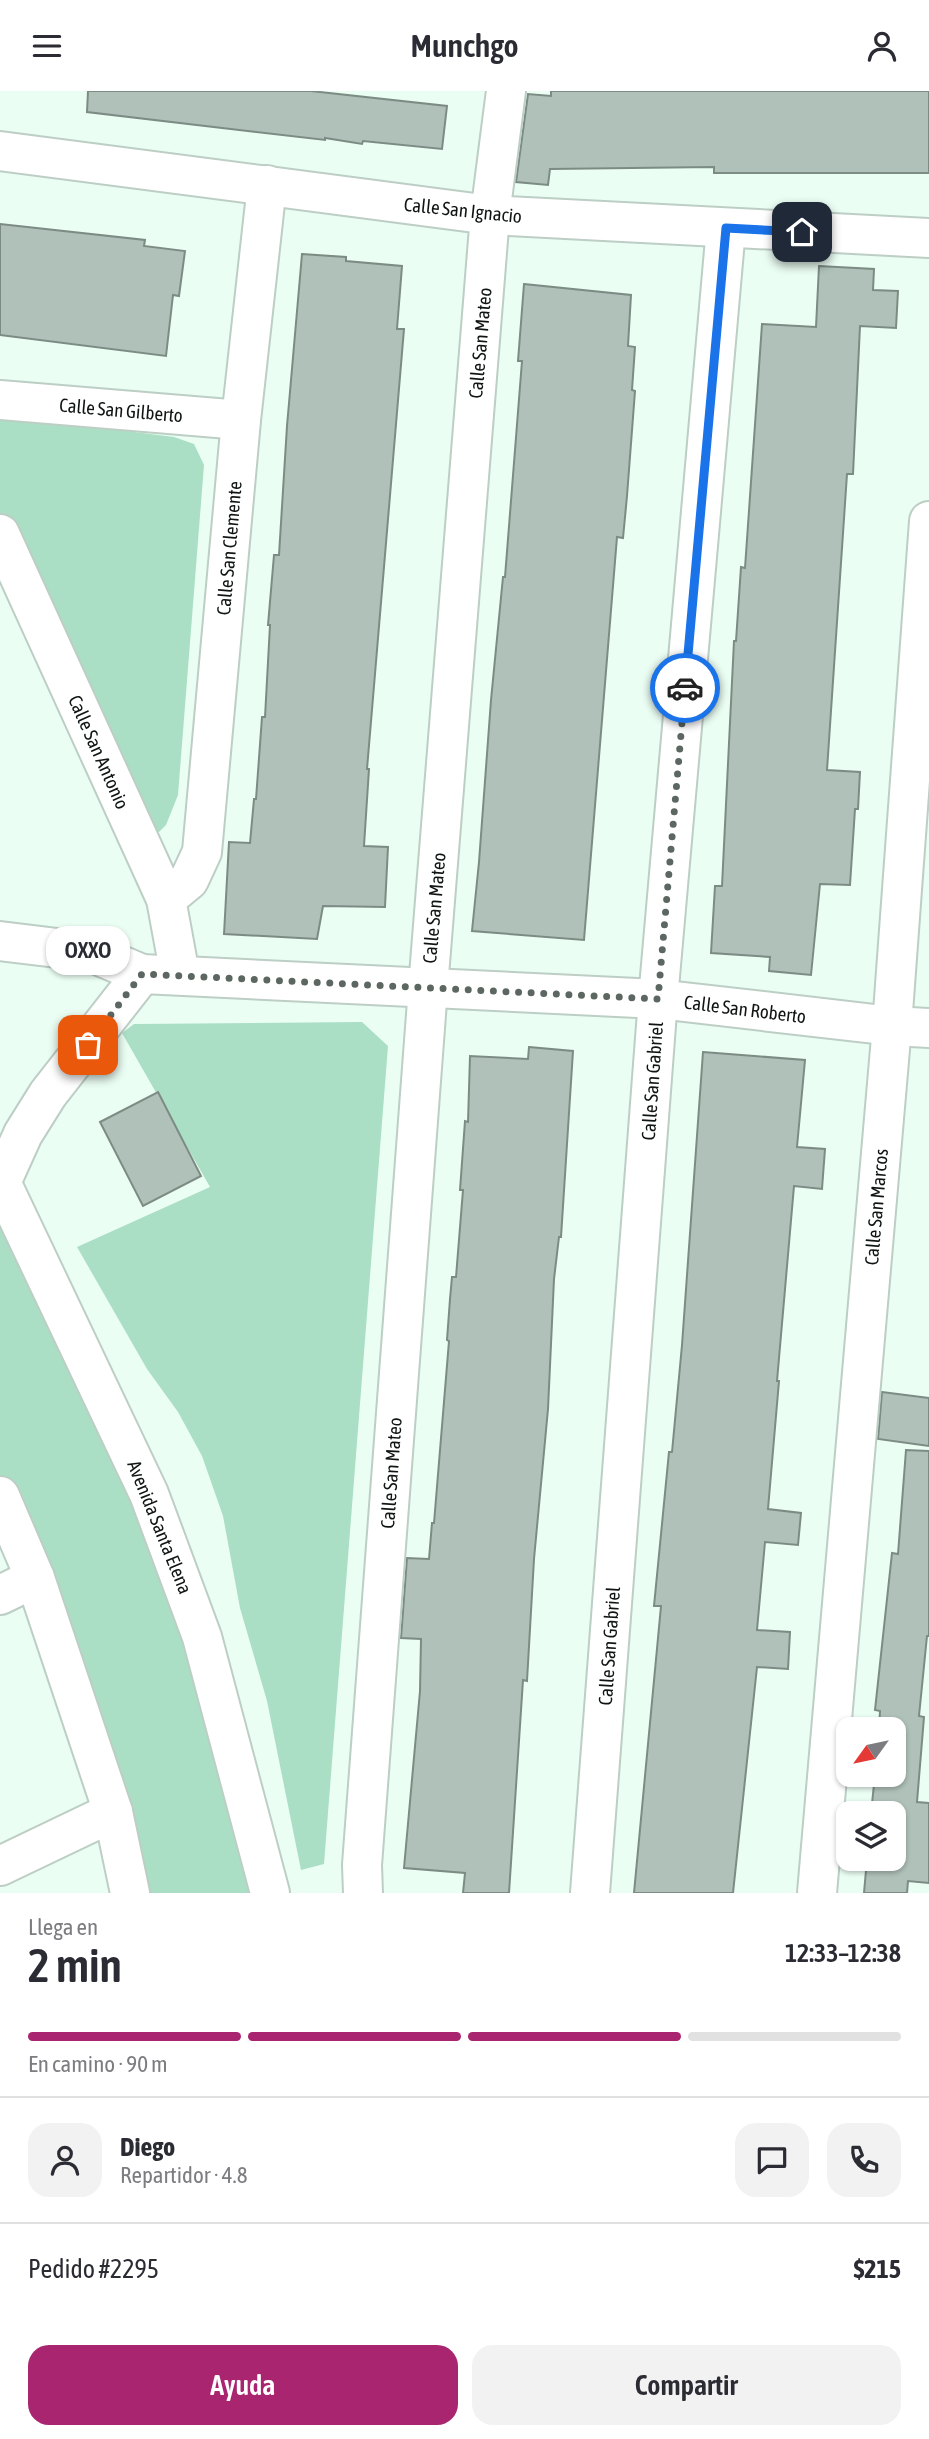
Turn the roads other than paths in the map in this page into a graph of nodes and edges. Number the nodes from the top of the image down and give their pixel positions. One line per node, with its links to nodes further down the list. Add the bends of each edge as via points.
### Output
1 (506, 91): 4 (street, Calle San Mateo)
2 (0, 151): 3 (street, Calle San Ignacio)
3 (267, 185): 4 (street, Calle San Ignacio); 8 (street, Calle San Clemente)
4 (490, 215): 5 (street, Calle San Ignacio); 15 (street, Calle San Mateo)
5 (726, 228): 6 (street, Calle San Ignacio); 16 (street, Calle San Gabriel)
6 (929, 238)
7 (0, 400): 8 (street, Calle San Gilberto)
8 (241, 420): 11 (street, Calle San Clemente, via 202,852 189,880)
9 (929, 521): 17 (street, Calle San Marcos)
10 (0, 534): 11 (street, Calle San Antonio)
11 (166, 899): 14 (street, Calle San Antonio)
12 (0, 941): 13 (street, Calle San Roberto, via 90,952)
13 (142, 974): 14 (street, Calle San Roberto); 18 (street, via 48,1094)
14 (180, 975): 15 (street, Calle San Roberto)
15 (428, 988): 16 (street, Calle San Roberto); 26 (street, Calle San Mateo)
16 (658, 999): 17 (street, Calle San Roberto); 27 (street, Calle San Gabriel)
17 (911, 1027): 28 (street, Calle San Marcos)
18 (1, 1183): 25 (street, Avenida Santa Elena, via 149,1494 202,1637)
19 (0, 1496): 20 (street)
20 (35, 1578): 21 (street); 22 (street)
21 (0, 1595)
22 (113, 1812): 23 (street); 24 (street)
23 (0, 1866)
24 (130, 1893)
25 (270, 1893)
26 (363, 1893)
27 (590, 1893)
28 (817, 1893)

